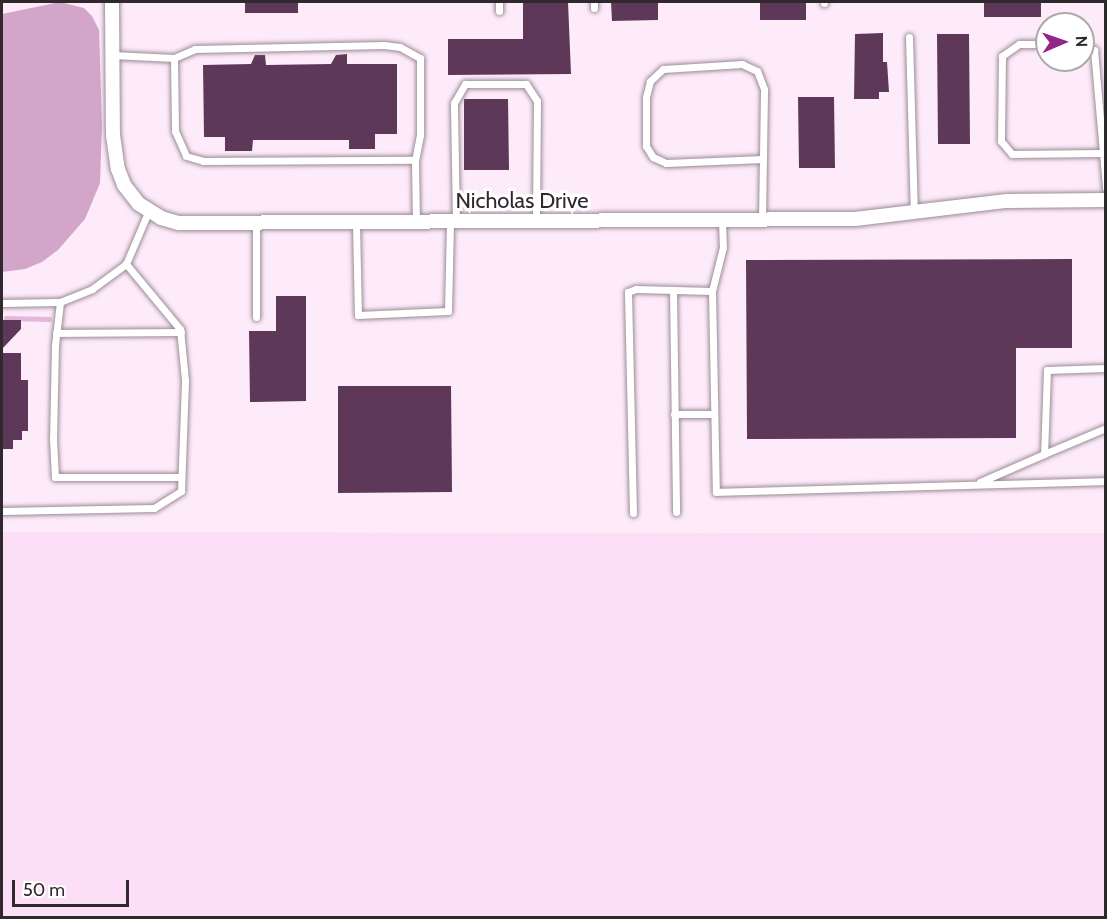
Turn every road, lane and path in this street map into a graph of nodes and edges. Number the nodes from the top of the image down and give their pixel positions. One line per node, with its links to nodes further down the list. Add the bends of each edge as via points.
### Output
1 (499, 2): 3 (lane)
2 (112, 8): 6 (street, Nicholas Drive)
3 (499, 11)
4 (909, 37): 15 (lane)
5 (1035, 44): 9 (lane, via 1019,44 1002,56 1001,141 1012,154)
6 (112, 55): 7 (lane); 14 (street, Nicholas Drive, via 114,152 118,169 135,199)
7 (174, 58): 11 (lane, via 175,132 186,156 203,161); 11 (lane, via 195,49 400,47 420,58 420,135)
8 (1095, 63): 9 (lane)
9 (1102, 153): 12 (lane)
10 (763, 159): 10 (lane, via 764,89 758,71 742,64 663,69 650,81 646,97 646,146 653,157 666,163); 17 (lane)
11 (415, 160): 21 (lane)
12 (1106, 188)
13 (1106, 200): 15 (street, Nicholas Drive, via 1006,201)
14 (149, 210): 22 (street, Nicholas Drive, via 179,223); 23 (lane)
15 (914, 213): 17 (street, Nicholas Drive, via 855,219)
16 (722, 220): 17 (street, Nicholas Drive); 19 (street, Nicholas Drive); 25 (lane, via 723,247)
17 (762, 220)
18 (453, 222): 19 (street, Nicholas Drive); 19 (lane, via 454,103 465,84 526,84 537,101); 20 (lane, via 448,311 358,315); 21 (street, Nicholas Drive)
19 (536, 222)
20 (356, 223): 21 (street, Nicholas Drive); 22 (street, Nicholas Drive)
21 (416, 223)
22 (256, 224): 28 (lane)
23 (126, 264): 26 (lane, via 92,289); 29 (lane)
24 (673, 290): 25 (lane); 32 (lane); 41 (lane, via 628,292)
25 (712, 291): 33 (lane)
26 (60, 302): 27 (lane); 30 (lane)
27 (2, 303)
28 (256, 317)
29 (181, 332): 30 (lane); 36 (lane, via 185,380)
30 (56, 333): 36 (lane, via 55,477)
31 (1106, 368): 35 (lane, via 1047,370)
32 (675, 414): 33 (lane); 40 (lane)
33 (714, 414): 38 (lane, via 716,492)
34 (1106, 428): 35 (lane)
35 (1044, 454): 38 (lane)
36 (181, 477): 39 (lane, via 181,491 154,508)
37 (1106, 481): 38 (lane)
38 (977, 483)
39 (2, 511)
40 (676, 512)
41 (633, 513)

